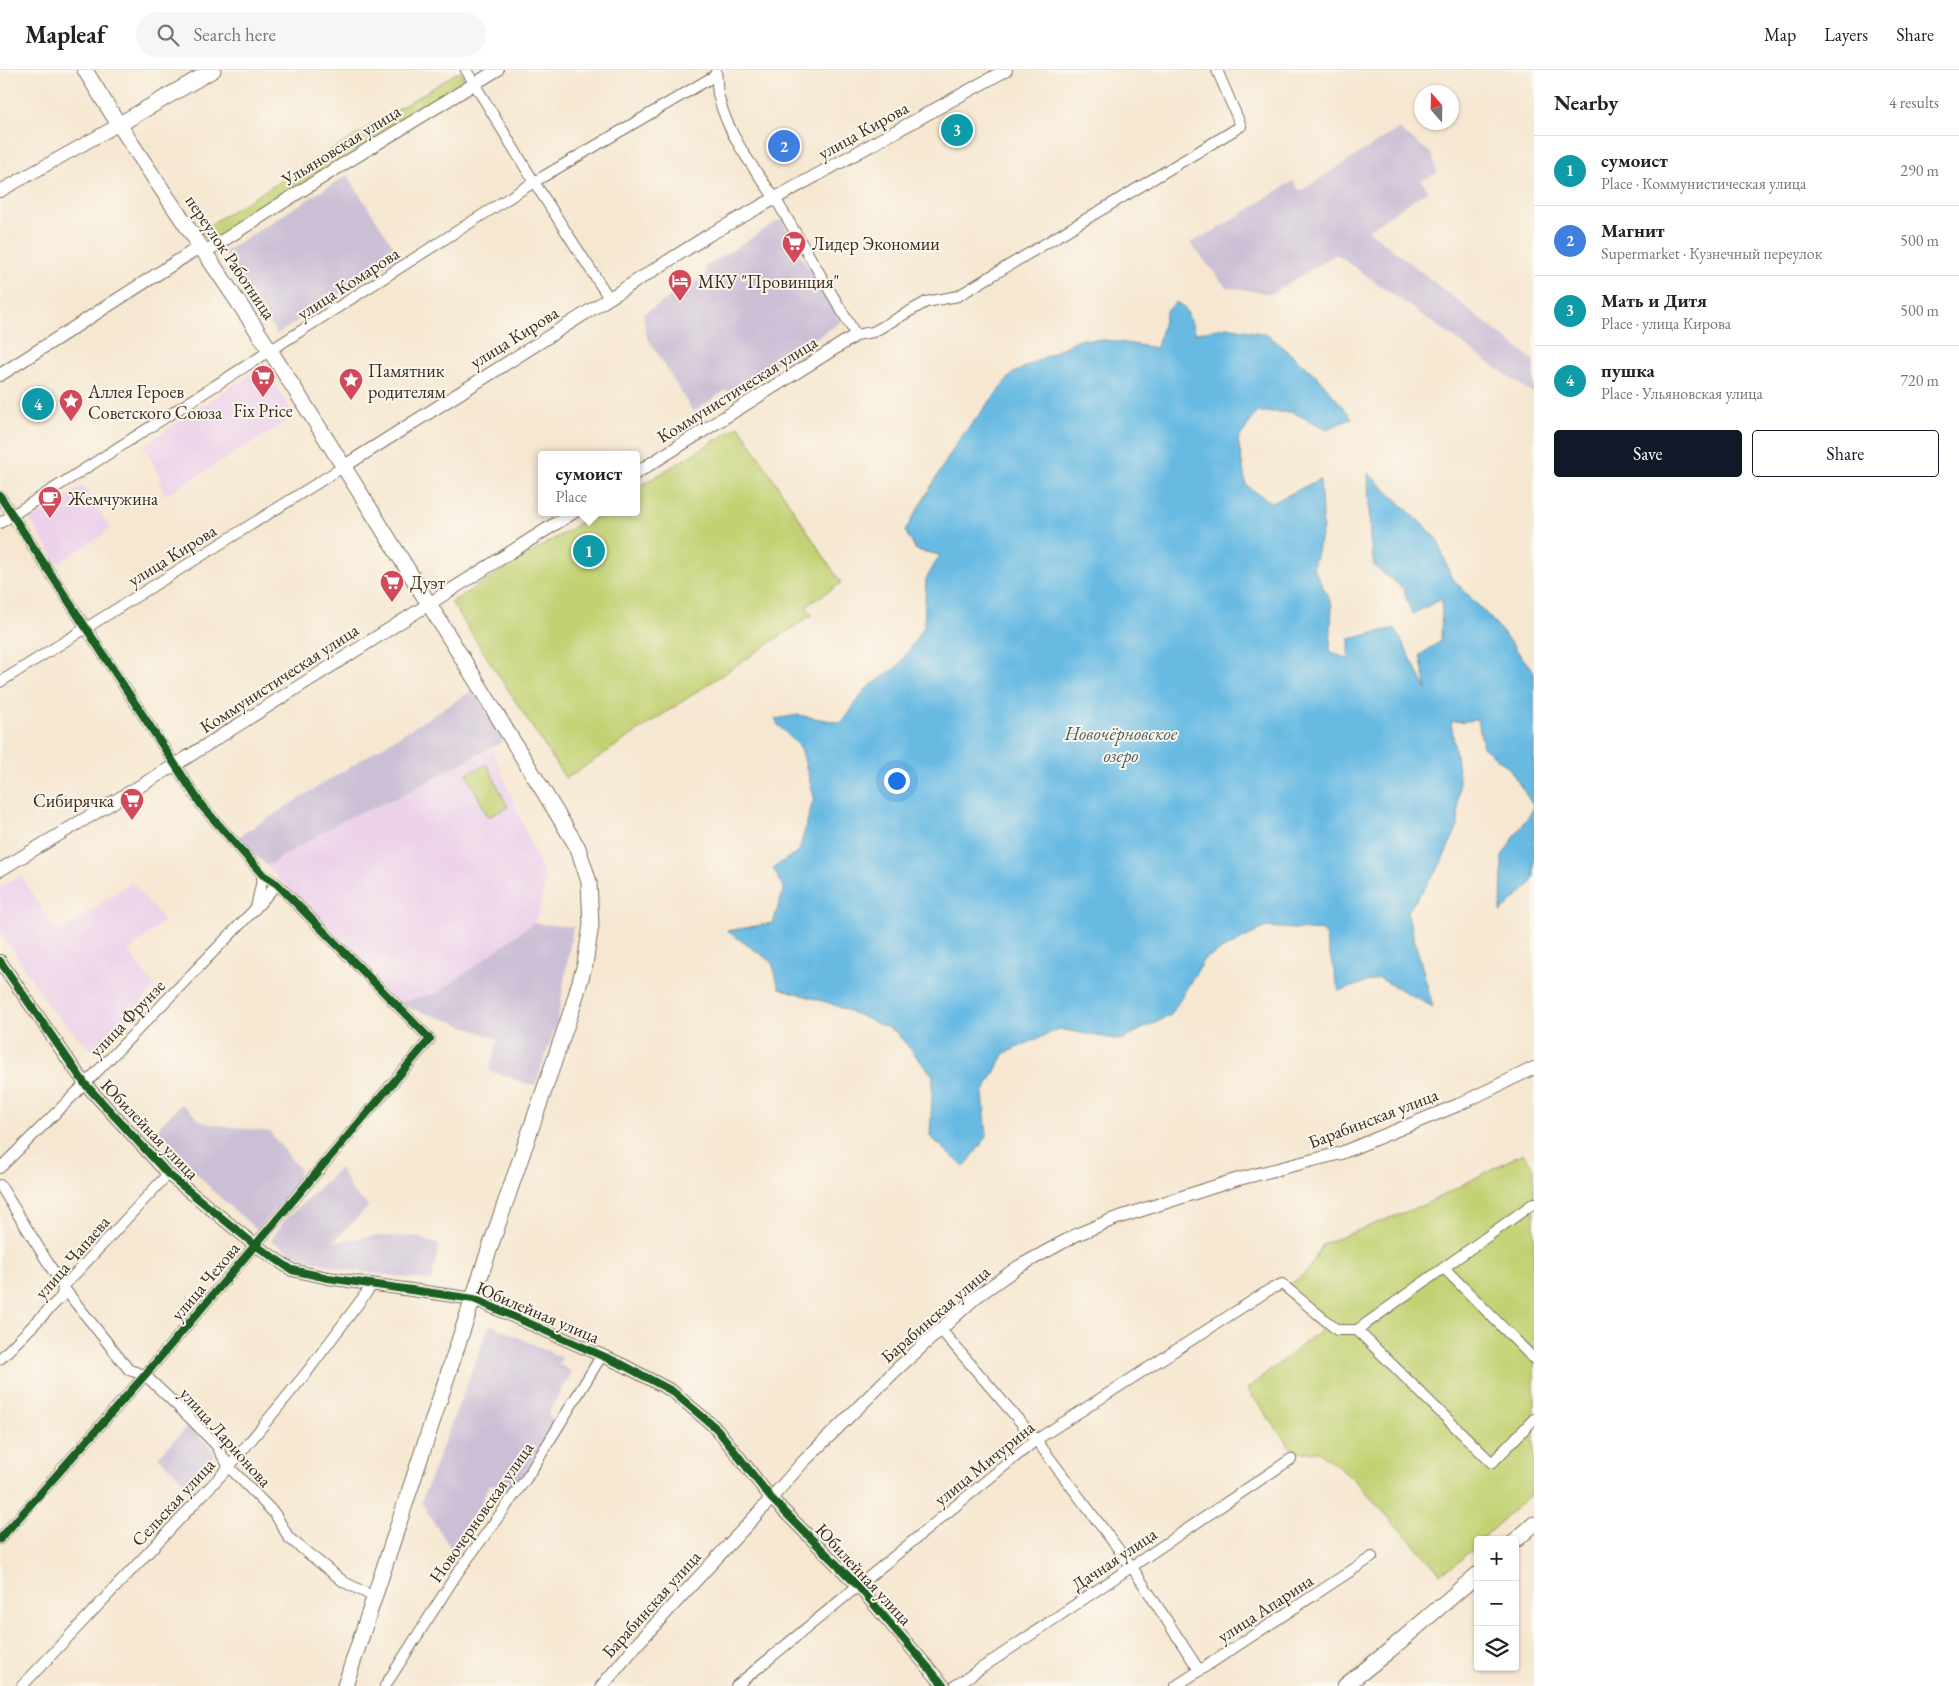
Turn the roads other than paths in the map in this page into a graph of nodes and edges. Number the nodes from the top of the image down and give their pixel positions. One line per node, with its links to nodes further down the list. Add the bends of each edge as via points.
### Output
1 (85, 70): 9 (main road, переулок Работница)
2 (213, 70): 9 (main road)
3 (466, 70): 8 (street)
4 (497, 70): 8 (street, Ульяновская улица)
5 (1006, 70): 12 (street, улица Кирова)
6 (1217, 70): 15 (street, via 1241,126 958,296 926,302 873,332)
7 (716, 73): 10 (street, улица Комарова); 12 (street, via 718,94 731,129)
8 (474, 83): 10 (street); 13 (street, Ульяновская улица)
9 (118, 125): 11 (street); 13 (main road, переулок Работница)
10 (534, 182): 14 (street); 16 (street, улица Комарова)
11 (0, 191)
12 (775, 198): 14 (street, улица Кирова); 15 (street)
13 (203, 249): 16 (main road, переулок Работница); 17 (street, Ульяновская улица)
14 (609, 298): 18 (street, улица Кирова)
15 (856, 335): 19 (street, Коммунистическая улица)
16 (271, 351): 18 (main road, переулок Работница); 21 (street, улица Комарова)
17 (0, 375)
18 (343, 467): 24 (main road, переулок Работница); 25 (street, улица Кирова)
19 (640, 470)
20 (0, 496): 21 (street)
21 (12, 515): 23 (street, улица Комарова); 25 (street)
22 (568, 516): 24 (street, Коммунистическая улица)
23 (0, 523)
24 (429, 603): 27 (street, Коммунистическая улица); 43 (main road, переулок Работница, via 578,848 589,882 591,925 585,964)
25 (87, 629): 26 (street, улица Кирова); 27 (street)
26 (0, 682)
27 (175, 765): 28 (street, Коммунистическая улица); 29 (street, via 202,806)
28 (0, 870)
29 (263, 875): 30 (street); 31 (street)
30 (276, 884): 31 (street, улица Фрунзе); 39 (street, улица Чехова, via 430,1038)
31 (255, 909): 34 (street, улица Фрунзе)
32 (0, 962): 34 (street, Юбилейная улица)
33 (1534, 1068): 44 (street, Барабинская улица, via 1340,1153 1235,1180 1076,1235 1018,1267 976,1297)
34 (85, 1084): 35 (street, улица Фрунзе); 36 (street, Юбилейная улица)
35 (0, 1168)
36 (168, 1174): 39 (street, Юбилейная улица); 42 (street, улица Чапаева)
37 (0, 1185): 42 (street, улица Ларионова)
38 (1532, 1209): 40 (street)
39 (255, 1245): 41 (street, Юбилейная улица, via 292,1270); 49 (street, улица Чехова)
40 (1444, 1268): 45 (street); 48 (street)
41 (373, 1284): 43 (street, Юбилейная улица); 53 (street, Сельская улица, via 307,1372)
42 (63, 1287): 47 (street, улица Чапаева, via 62,1296); 49 (street, улица Ларионова, via 129,1370)
43 (474, 1299): 46 (street, Юбилейная улица); 62 (main road, переулок Работница)
44 (941, 1330): 51 (street); 54 (street, Барабинская улица, via 803,1462)
45 (1356, 1330): 50 (street, via 1492,1463); 51 (street, улица Мичурина, via 1337,1330 1282,1284)
46 (602, 1355): 54 (street, Юбилейная улица, via 672,1391 717,1428); 66 (street, Новочерновская улица, via 526,1479 458,1572)
47 (0, 1359)
48 (1534, 1359)
49 (145, 1376): 53 (street, улица Ларионова, via 216,1445); 57 (street, улица Чехова)
50 (1534, 1419)
51 (1036, 1440): 59 (street); 61 (street, улица Мичурина)
52 (1291, 1459): 59 (street, Дачная улица)
53 (229, 1467): 62 (street, улица Ларионова, via 275,1514 288,1538 344,1582); 64 (street, Сельская улица)
54 (772, 1498): 61 (street, Юбилейная улица); 67 (street, Барабинская улица)
55 (1534, 1524): 56 (main road)
56 (1519, 1537)
57 (0, 1539)
58 (1372, 1557): 63 (street, улица Апарина)
59 (1132, 1567): 63 (street); 70 (street, Дачная улица)
60 (1474, 1577): 72 (main road)
61 (858, 1586): 68 (street, улица Мичурина); 69 (street, Юбилейная улица)
62 (374, 1597): 65 (main road, переулок Работница)
63 (1199, 1670): 71 (street, улица Апарина)
64 (22, 1686)
65 (345, 1686)
66 (385, 1686)
67 (602, 1686)
68 (736, 1686)
69 (944, 1686)
70 (955, 1686)
71 (1176, 1686)
72 (1345, 1686)

